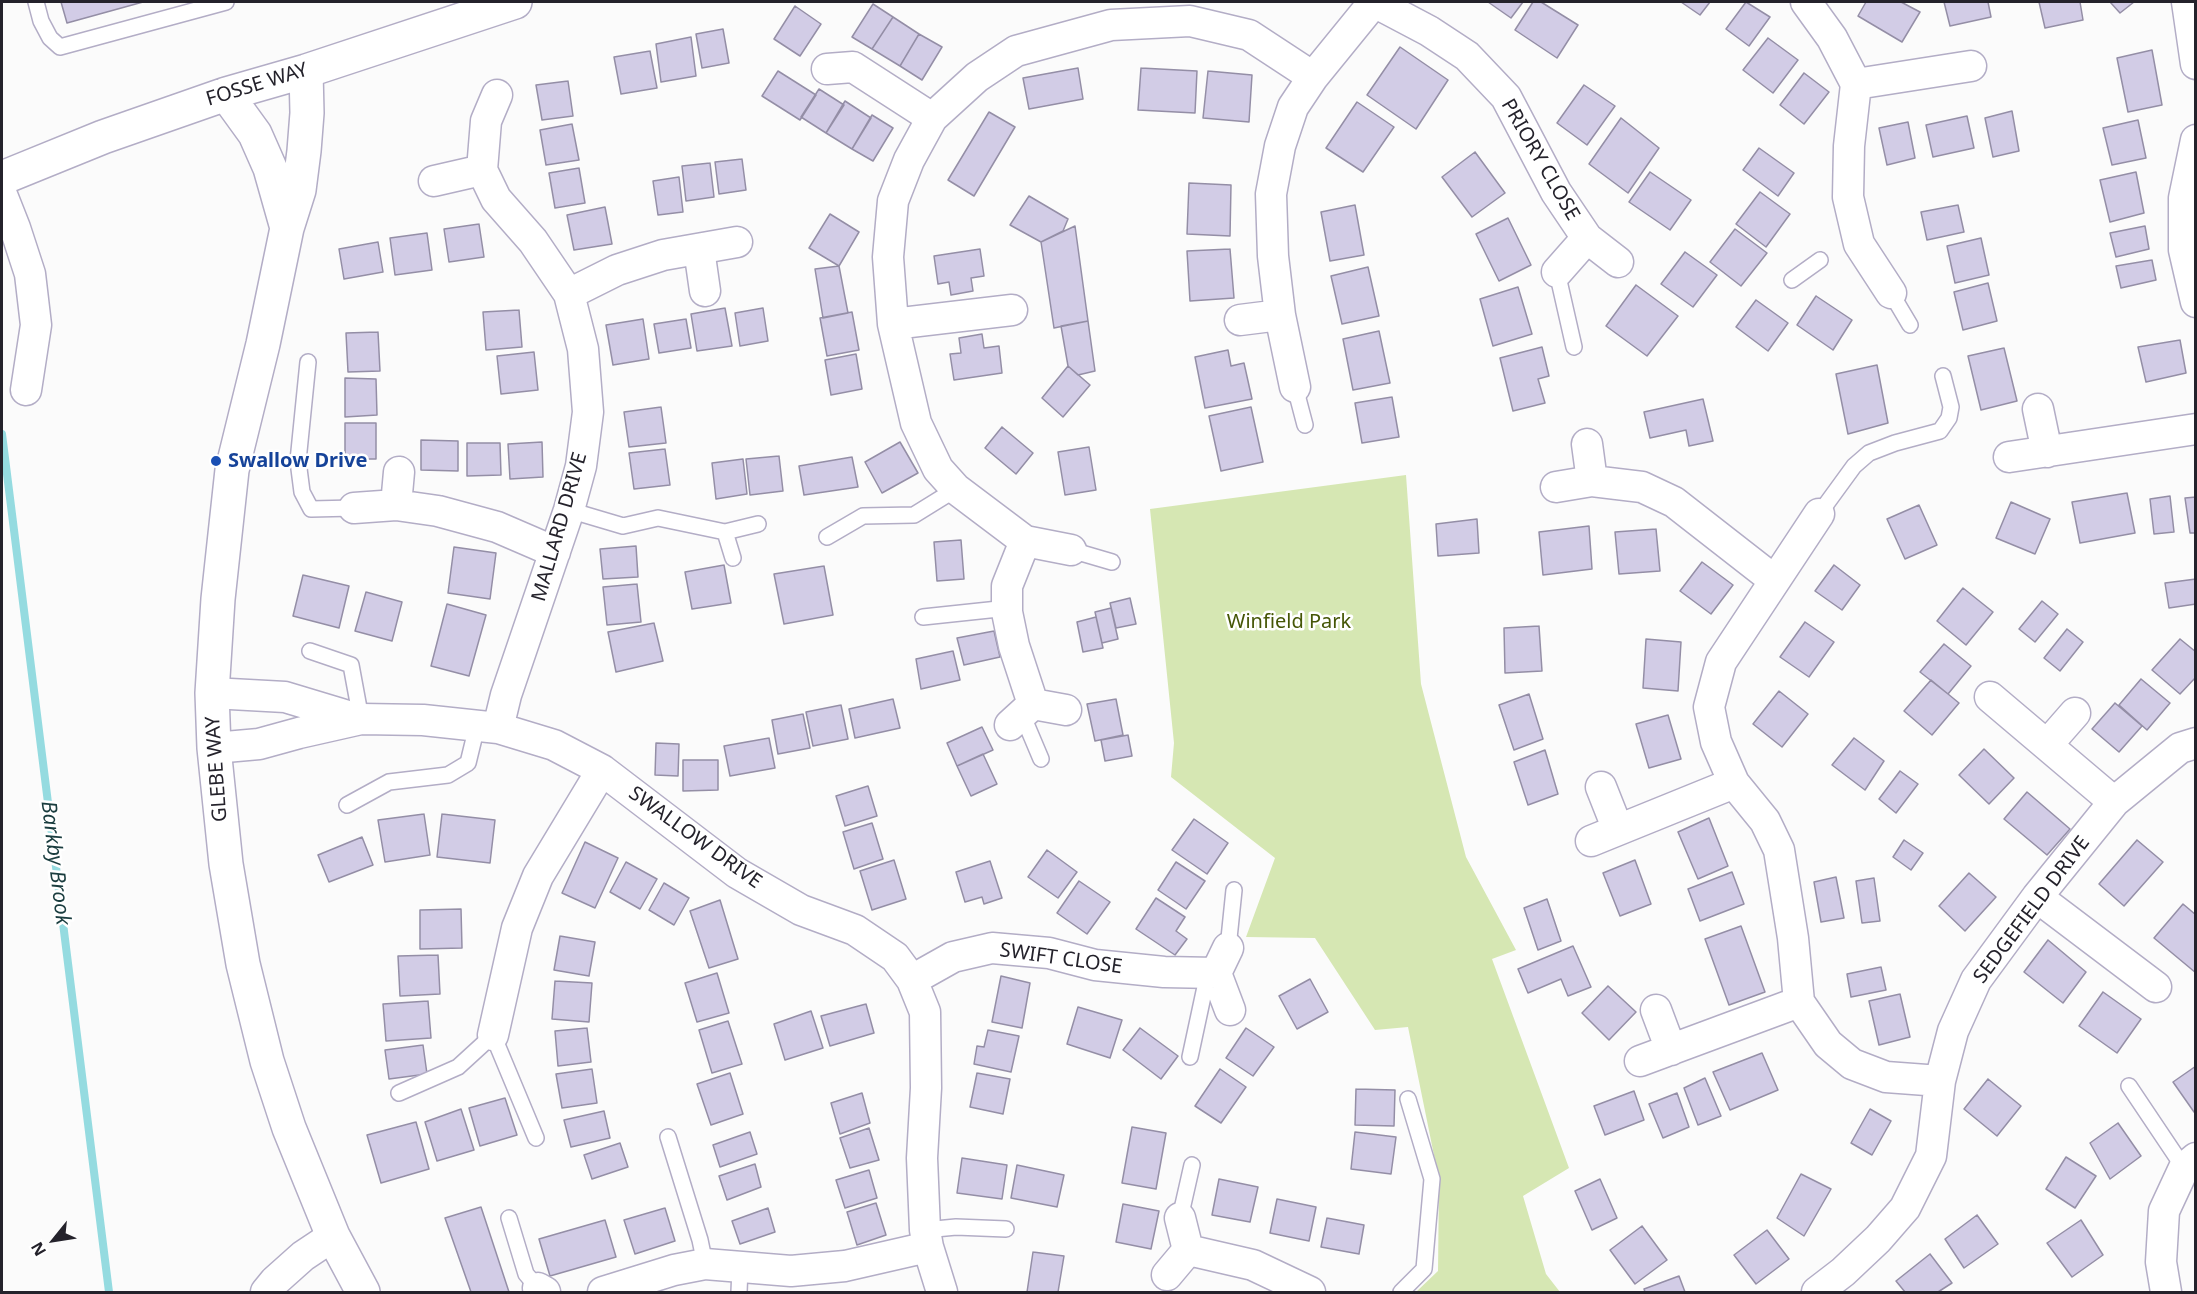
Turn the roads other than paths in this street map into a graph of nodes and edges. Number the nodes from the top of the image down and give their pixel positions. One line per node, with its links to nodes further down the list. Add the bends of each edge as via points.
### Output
1 (36, 2): 2 (lane, via 50,38 60,47)
2 (226, 2)
3 (515, 2): 10 (street, FOSSE WAY)
4 (1374, 2): 11 (street); 22 (street, PRIORY CLOSE, via 1467,56 1506,97 1557,192)
5 (1806, 2): 12 (street, via 1832,38)
6 (2187, 2): 7 (street)
7 (2196, 64)
8 (1971, 66): 12 (street)
9 (826, 69): 15 (street, via 853,67)
10 (306, 71): 13 (street, FOSSE WAY); 21 (street, GLEBE WAY, via 304,151 299,190)
11 (1313, 77): 15 (street, via 1249,35 1190,21 1112,25 1016,51 977,77); 34 (street, via 1293,107 1270,194)
12 (1856, 84): 30 (street, via 1848,197 1859,244)
13 (225, 94): 18 (street, FOSSE WAY, via 103,136); 21 (street, GLEBE WAY, via 263,151)
14 (497, 95): 17 (street, via 486,121)
15 (932, 118): 36 (street, via 893,201 888,257)
16 (2196, 140): 32 (street, via 2184,198 2184,250)
17 (482, 170): 19 (street); 31 (street, MALLARD DRIVE, via 496,199 534,241)
18 (2, 178)
19 (434, 180)
20 (2, 195): 42 (street, via 30,274 36,325)
21 (287, 228): 69 (street, GLEBE WAY, via 232,470)
22 (1587, 238): 26 (street, PRIORY CLOSE); 27 (street, PRIORY CLOSE)
23 (737, 242): 24 (street)
24 (699, 249): 29 (street); 31 (street, via 663,255 617,270)
25 (1820, 260): 28 (lane)
26 (1618, 262)
27 (1557, 272): 38 (lane)
28 (1792, 280)
29 (705, 291)
30 (1891, 293): 37 (lane)
31 (569, 294): 55 (street, MALLARD DRIVE, via 583,349 588,412 581,466)
32 (2196, 302)
33 (1012, 310): 36 (street)
34 (1280, 315): 35 (street); 41 (street)
35 (1240, 320)
36 (893, 324): 52 (street, via 916,423 938,469)
37 (1910, 325)
38 (1574, 347)
39 (308, 362): 54 (lane, via 298,461 302,492 311,509)
40 (1943, 376): 56 (lane, via 1951,407 1940,431 1869,453 1854,466)
41 (1295, 387): 44 (lane)
42 (26, 390)
43 (2038, 409): 47 (street)
44 (1305, 425)
45 (2196, 429): 47 (street)
46 (1587, 444): 50 (street)
47 (2047, 452): 48 (street)
48 (2009, 457)
49 (399, 472): 53 (street)
50 (1592, 481): 51 (street); 65 (street, via 1642,487 1674,502)
51 (1556, 487)
52 (956, 489): 59 (lane, via 914,515 863,516); 60 (street)
53 (396, 505): 54 (street); 62 (street, via 438,511 497,527)
54 (354, 508)
55 (569, 510): 58 (lane, via 623,526 658,518); 62 (street, MALLARD DRIVE)
56 (1819, 514): 65 (street)
57 (758, 524): 58 (lane)
58 (725, 532): 63 (lane)
59 (827, 537)
60 (1025, 541): 61 (street); 66 (street, via 1007,586)
61 (1071, 550): 64 (lane)
62 (555, 552): 75 (street, MALLARD DRIVE, via 510,684)
63 (733, 558)
64 (1112, 562)
65 (1774, 580): 81 (street, via 1721,662 1708,706 1716,742)
66 (1008, 608): 67 (lane); 73 (street)
67 (923, 617)
68 (310, 651): 74 (lane, via 351,665)
69 (212, 693): 74 (street, SWALLOW DRIVE, via 285,697); 78 (street, GLEBE WAY)
70 (1990, 697): 77 (street)
71 (1066, 710): 73 (street)
72 (2076, 713): 77 (street)
73 (1022, 714): 79 (lane)
74 (361, 719): 75 (street, SWALLOW DRIVE); 78 (street, SWALLOW DRIVE, via 259,744)
75 (487, 727): 80 (street, SWALLOW DRIVE, via 554,745); 84 (lane, via 468,763 448,775 389,782)
76 (2196, 743): 83 (street, SEDGEFIELD DRIVE, via 2180,748)
77 (2047, 745): 83 (street)
78 (214, 748): 108 (street, GLEBE WAY, via 226,864 243,964 288,1128)
79 (1041, 759)
80 (602, 770): 88 (street, SWALLOW DRIVE, via 737,873 801,910 855,930 895,957); 93 (street, via 538,876 517,928)
81 (1734, 783): 82 (street, via 1605,835); 90 (street, via 1765,821 1779,850)
82 (1601, 787)
83 (2114, 802): 86 (street, SEDGEFIELD DRIVE)
84 (347, 805)
85 (1234, 890): 87 (lane)
86 (2037, 897): 89 (street); 97 (street, SEDGEFIELD DRIVE, via 1976,980 1953,1031)
87 (1217, 965): 88 (street, SWIFT CLOSE, via 1164,972 992,948 953,957); 91 (street); 95 (lane)
88 (912, 980): 109 (street, SWALLOW DRIVE, via 926,1012 922,1158)
89 (2156, 987)
90 (1799, 1002): 94 (street); 97 (street, via 1828,1044 1852,1064 1886,1077)
91 (1230, 1010)
92 (1656, 1010): 94 (street)
93 (493, 1035): 99 (lane, via 458,1067); 102 (lane)
94 (1671, 1050): 96 (street)
95 (1190, 1057)
96 (1640, 1061)
97 (1940, 1081): 121 (street, SEDGEFIELD DRIVE, via 1931,1156 1905,1208 1878,1239)
98 (2130, 1086): 103 (lane)
99 (399, 1093)
100 (1408, 1099): 120 (lane, via 1432,1179 1424,1269)
101 (668, 1137): 111 (lane)
102 (536, 1138)
103 (2190, 1163): 122 (street, via 2164,1211 2161,1262)
104 (1192, 1165): 106 (lane)
105 (509, 1218): 114 (lane, via 526,1274)
106 (1180, 1218): 110 (street)
107 (1006, 1229): 109 (lane, via 956,1227)
108 (333, 1236): 115 (street, via 303,1256); 116 (street, GLEBE WAY)
109 (927, 1239): 113 (street, via 845,1266); 118 (street, SWALLOW DRIVE)
110 (1188, 1250): 112 (street); 119 (street, via 1254,1265)
111 (705, 1264): 113 (street); 117 (street)
112 (1167, 1275)
113 (740, 1280)
114 (542, 1290)
115 (266, 1293)
116 (363, 1293)
117 (603, 1293)
118 (942, 1293)
119 (1310, 1293)
120 (1401, 1293)
121 (1817, 1293)
122 (2166, 1293)

